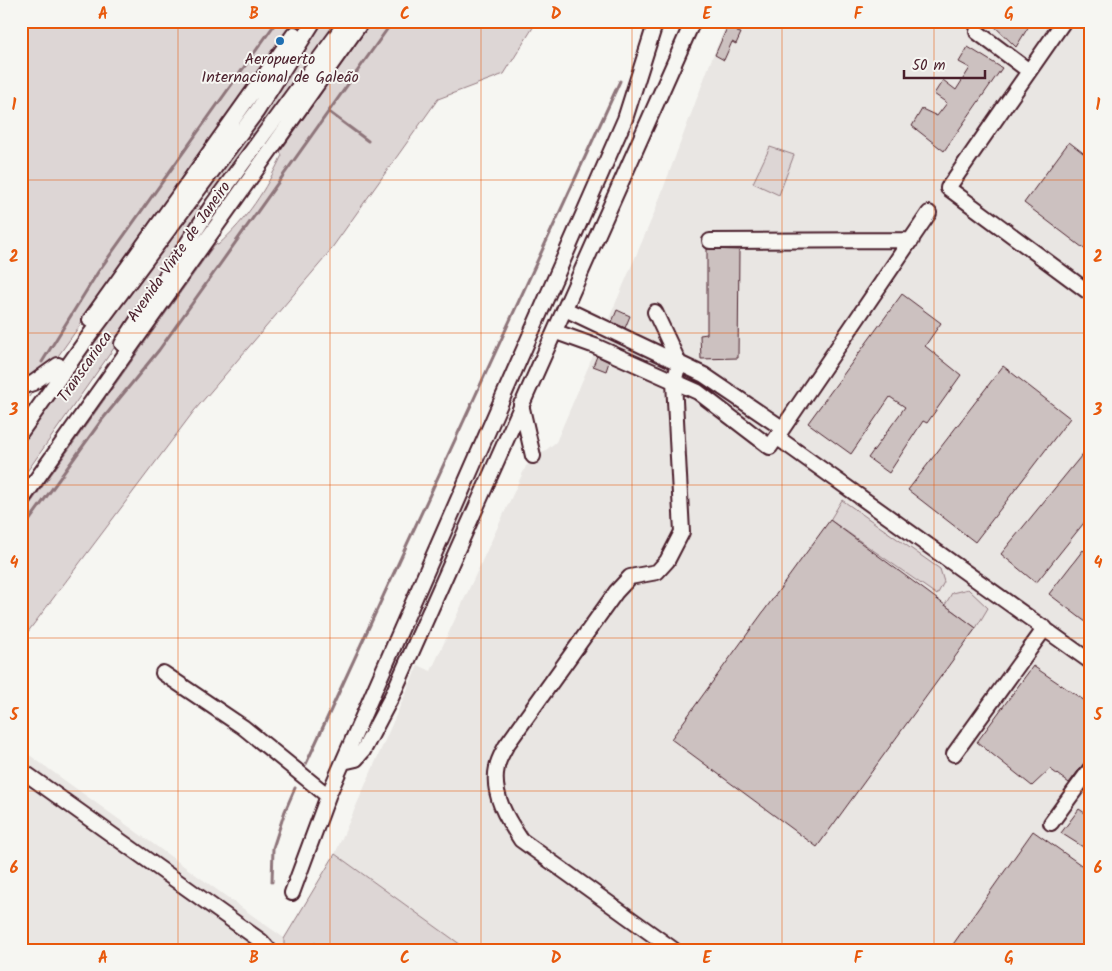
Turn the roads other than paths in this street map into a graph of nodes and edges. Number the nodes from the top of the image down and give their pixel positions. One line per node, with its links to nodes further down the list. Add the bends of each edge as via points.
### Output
1 (304, 21): 10 (street, Avenida Vinte de Janeiro)
2 (314, 21): 12 (street, Transcarioca, via 257,111)
3 (347, 21): 13 (street, Transcarioca)
4 (362, 21): 11 (street, Avenida Vinte de Janeiro)
5 (656, 21): 40 (street, via 625,119)
6 (693, 21): 18 (street)
7 (1064, 21): 9 (street)
8 (977, 32): 9 (street)
9 (1030, 71): 17 (street, via 948,188)
10 (244, 103): 12 (street, via 222,148 198,183); 26 (street, Avenida Vinte de Janeiro)
11 (284, 132): 13 (street, via 246,170 224,199); 35 (street, Avenida Vinte de Janeiro)
12 (198, 193): 13 (street, via 204,202); 31 (street, Transcarioca)
13 (213, 204): 34 (street, Transcarioca, via 146,309)
14 (929, 213): 15 (street)
15 (912, 240): 16 (street); 32 (street)
16 (710, 241)
17 (1091, 294)
18 (565, 309): 20 (street); 21 (street)
19 (655, 312): 25 (street)
20 (594, 323): 22 (street); 23 (street)
21 (556, 332): 22 (street); 29 (street)
22 (586, 342): 24 (street)
23 (637, 344): 24 (street); 25 (street)
24 (629, 362): 27 (street)
25 (679, 363): 27 (street); 32 (street, via 704,376)
26 (58, 365): 28 (street, via 33,383); 30 (street, Avenida Vinte de Janeiro)
27 (674, 382): 32 (street); 47 (street, via 682,532 667,561 657,572 630,577 616,592 506,746 497,767 497,791 504,815 521,840)
28 (21, 387)
29 (521, 404): 33 (street); 40 (street, via 375,729 356,759)
30 (21, 416)
31 (21, 432)
32 (777, 437): 36 (street)
33 (533, 456)
34 (21, 485)
35 (21, 501)
36 (1045, 628): 37 (street); 39 (street)
37 (1091, 662)
38 (163, 672): 43 (street, via 244,728)
39 (954, 754)
40 (343, 762): 43 (street)
41 (1091, 768): 44 (street)
42 (21, 770): 46 (street)
43 (328, 796): 45 (street)
44 (1051, 823)
45 (292, 893)
46 (269, 950)
47 (674, 950)

